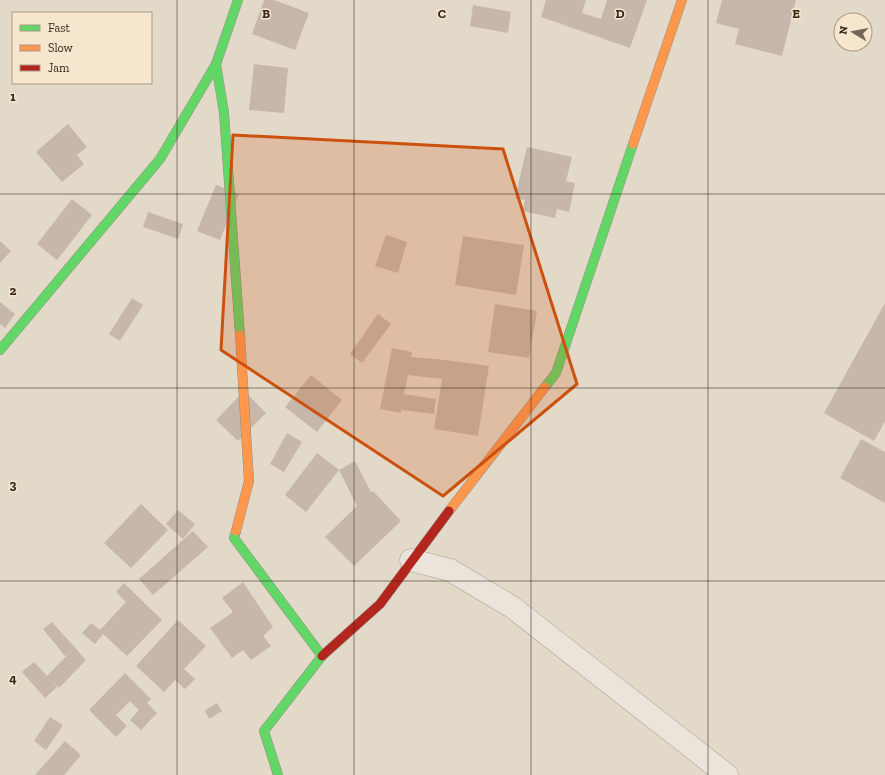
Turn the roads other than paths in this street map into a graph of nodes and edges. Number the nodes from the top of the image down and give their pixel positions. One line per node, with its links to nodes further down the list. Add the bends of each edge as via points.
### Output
1 (238, 0): 3 (street)
2 (682, 0): 5 (street, via 556,373)
3 (216, 64): 4 (street, via 160,159); 6 (street, via 224,113 232,211 249,481 234,538)
4 (0, 350)
5 (411, 560): 6 (street, via 380,604); 8 (street, via 450,570 512,607)
6 (322, 656): 7 (street, via 264,731)
7 (278, 775)
8 (727, 775)

